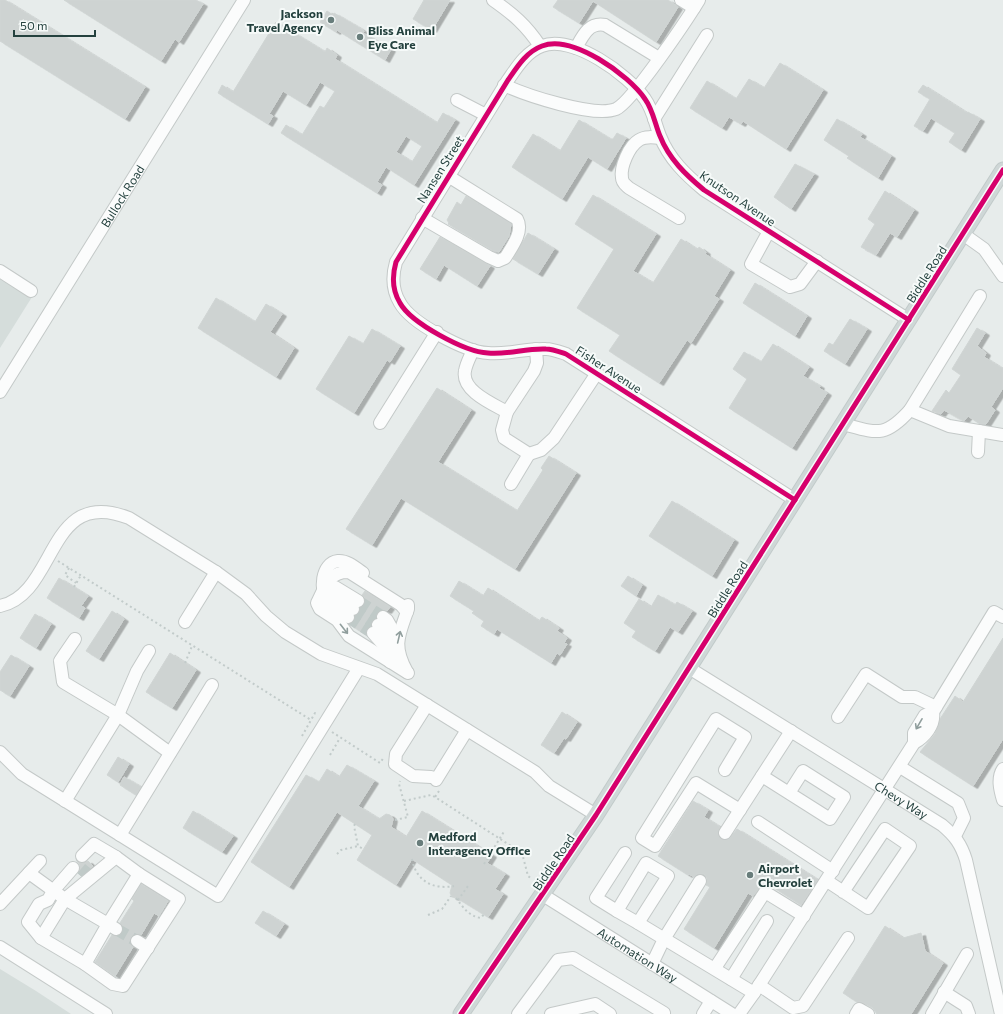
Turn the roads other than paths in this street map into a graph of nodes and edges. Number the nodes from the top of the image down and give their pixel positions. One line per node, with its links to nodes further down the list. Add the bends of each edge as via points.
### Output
1 (244, 0): 33 (street, Bullock Road)
2 (493, 0): 6 (street, via 530,30)
3 (681, 0): 4 (street)
4 (697, 4): 9 (street)
5 (707, 35): 14 (street)
6 (540, 46): 7 (street, Knutson Avenue, via 554,43); 8 (street, Knutson Avenue)
7 (576, 48): 9 (street, via 591,26 605,24); 11 (street, Knutson Avenue, via 603,63)
8 (528, 54): 10 (street, Nansen Street)
9 (659, 58): 11 (street)
10 (504, 85): 11 (street, via 544,101 605,110 617,109); 13 (street, Nansen Street)
11 (637, 89): 14 (street, Knutson Avenue, via 646,100)
12 (457, 100): 13 (street)
13 (486, 115): 17 (street, Nansen Street)
14 (654, 119): 15 (street, Knutson Avenue)
15 (660, 138): 19 (street, via 639,139 633,145 622,165 621,178 629,188); 20 (street, Knutson Avenue, via 684,174 704,190)
16 (1003, 170): 21 (main road, Biddle Road)
17 (448, 176): 18 (street, Nansen Street); 18 (street, via 517,219 520,224 519,231 505,258 498,261 489,257)
18 (422, 218): 27 (street, Nansen Street, via 396,262 393,272)
19 (679, 218)
20 (770, 231): 22 (street, Knutson Avenue); 22 (street, via 751,264 790,287 800,284)
21 (963, 234): 24 (street, via 984,249); 28 (main road, Biddle Road)
22 (816, 261): 28 (street, Knutson Avenue)
23 (0, 271): 25 (street)
24 (1003, 276)
25 (31, 291)
26 (980, 296): 34 (street)
27 (400, 303): 29 (street, Fisher Avenue, via 412,316)
28 (908, 320): 37 (main road, Biddle Road)
29 (437, 332): 31 (street, Fisher Avenue, via 457,345); 36 (street)
30 (536, 349): 31 (street, Fisher Avenue, via 494,353); 32 (street, Fisher Avenue, via 566,354); 35 (street, via 537,363 534,371)
31 (473, 350): 35 (street, via 465,372 466,382 473,391)
32 (597, 374): 41 (street, via 554,438 541,450); 43 (street, Fisher Avenue)
33 (0, 392)
34 (910, 410): 37 (street, via 897,424 876,433); 38 (street, via 949,426)
35 (507, 412): 41 (street, via 502,430 504,438)
36 (380, 423)
37 (843, 424): 43 (main road, Biddle Road)
38 (979, 431): 39 (street); 40 (street)
39 (1003, 435)
40 (978, 452)
41 (529, 454): 42 (street)
42 (511, 484)
43 (795, 500): 54 (main road, Biddle Road)
44 (216, 572): 46 (street, via 129,518 116,512 100,511 84,514 72,523 29,587 19,598); 48 (street); 53 (street, via 246,594 285,632 321,654)
45 (324, 590): 45 (street, via 327,602 333,608 353,609 335,587); 52 (street, one-way to 52, via 318,603 320,609 337,620 349,636); 52 (street, one-way to 45, via 408,673 400,660 397,648 408,602 348,563 339,561 326,569 323,578)
46 (0, 606)
47 (1003, 617): 57 (street, via 994,612)
48 (185, 622)
49 (74, 639): 58 (street, via 60,662 63,682)
50 (387, 649): 50 (street, via 378,625 387,637); 52 (street)
51 (149, 651): 58 (street, via 137,671)
52 (390, 662)
53 (360, 668): 56 (street, via 377,674); 76 (street, via 218,896)
54 (689, 668): 61 (street, Chevy Way); 73 (main road, Biddle Road)
55 (212, 685): 63 (street)
56 (427, 705): 60 (street); 60 (street, via 396,754 395,764 413,776 434,781)
57 (935, 710): 59 (street, via 915,697 902,697 866,674); 64 (street, via 925,715 914,733 914,743)
58 (118, 715): 63 (street); 71 (street)
59 (838, 717)
60 (467, 730): 73 (street, via 534,772 549,786)
61 (791, 731): 67 (street); 68 (street, Chevy Way)
62 (0, 752): 71 (street, via 22,774)
63 (170, 753): 76 (street)
64 (900, 767): 68 (street); 77 (street, via 958,803 964,818)
65 (1003, 769): 70 (street, via 1000,774 1000,791)
66 (725, 770): 72 (street, via 745,738 716,719 642,838 655,846 696,784)
67 (762, 776): 69 (street); 72 (street)
68 (885, 790): 77 (street, Chevy Way, via 942,825); 86 (street)
69 (789, 793)
70 (1003, 800)
71 (65, 801): 76 (street)
72 (740, 810): 75 (street)
73 (596, 816): 90 (main road, Biddle Road)
74 (758, 822): 86 (street)
75 (725, 833)
76 (120, 835)
77 (955, 836): 125 (street, Chevy Way, via 966,860)
78 (625, 853): 93 (street, via 596,898)
79 (111, 854): 80 (street, via 94,844); 82 (street); 85 (street); 91 (street)
80 (82, 856)
81 (40, 861): 84 (street)
82 (92, 865)
83 (73, 868): 88 (street)
84 (29, 873): 88 (street); 92 (street)
85 (139, 874): 97 (street); 103 (street, via 179,899)
86 (830, 876): 89 (street); 94 (street)
87 (700, 881): 100 (street)
88 (53, 891): 91 (street); 98 (street, via 48,900 39,904 28,922)
89 (844, 892): 89 (street, via 868,908 910,846 885,829)
90 (543, 895): 106 (street, Automation Way); 113 (main road, Biddle Road)
91 (65, 899): 97 (street); 98 (street)
92 (0, 904)
93 (616, 911): 96 (street); 96 (street, via 646,863 668,876)
94 (804, 916): 107 (street, via 765,892); 109 (street)
95 (767, 921): 108 (street)
96 (638, 923): 100 (street)
97 (112, 927): 105 (street)
98 (41, 938): 105 (street)
99 (848, 938): 109 (street, via 803,1006 793,1008)
100 (664, 939): 106 (street); 107 (street)
101 (137, 941): 103 (street)
102 (0, 948): 112 (street)
103 (148, 948): 105 (street, via 123,986 113,984)
104 (966, 954): 110 (street)
105 (85, 964)
106 (652, 964): 111 (street, Automation Way)
107 (715, 968): 108 (street)
108 (731, 979): 109 (street)
109 (757, 989): 120 (street)
110 (944, 992): 123 (street); 124 (street, via 966,1006)
111 (712, 1001): 118 (street); 119 (street, Automation Way)
112 (106, 1014)
113 (461, 1014)
114 (518, 1014): 117 (street, via 558,960 573,958)
115 (551, 1014): 116 (street, via 595,1004)
116 (610, 1014)
117 (663, 1014)
118 (703, 1014)
119 (732, 1014)
120 (739, 1014)
121 (856, 1014): 122 (street, via 859,1009)
122 (868, 1014)
123 (932, 1014)
124 (969, 1014)
125 (1001, 1014)

